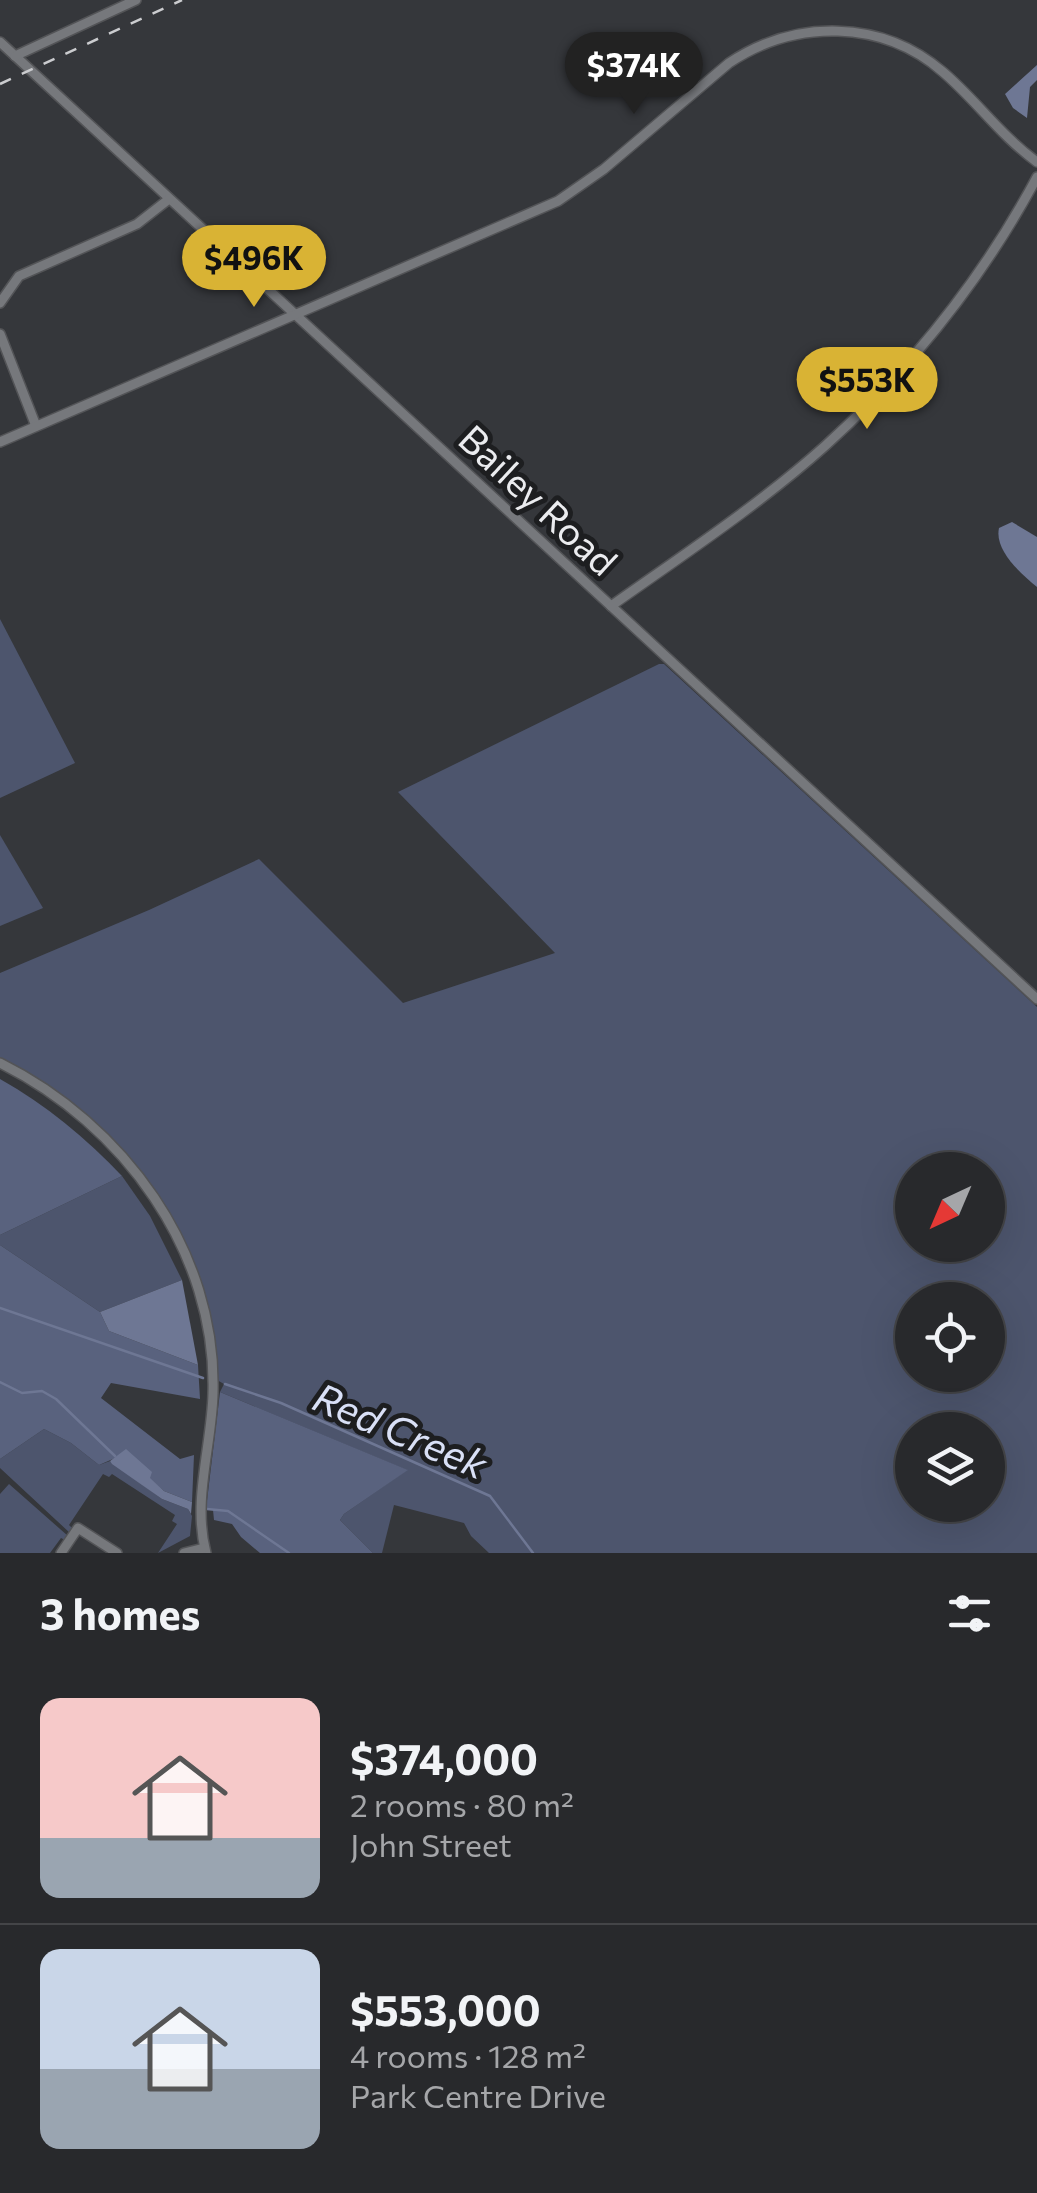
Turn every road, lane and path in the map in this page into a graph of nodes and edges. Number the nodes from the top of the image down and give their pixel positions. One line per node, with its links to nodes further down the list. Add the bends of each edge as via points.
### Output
1 (136, 0): 3 (street)
2 (0, 42): 3 (street, Bailey Road)
3 (15, 56): 6 (street, Bailey Road)
4 (1037, 162): 8 (street, via 945,73 901,44 842,30 788,35 728,63 570,194)
5 (1037, 177): 12 (street, via 982,271 884,390 785,478)
6 (168, 200): 7 (street, via 137,224 19,276); 8 (street, Bailey Road)
7 (0, 303)
8 (293, 314): 10 (street); 12 (street, Bailey Road)
9 (0, 334): 10 (street)
10 (36, 426): 11 (street)
11 (0, 442)
12 (611, 606): 13 (street, Bailey Road)
13 (1037, 999)
14 (0, 1063): 15 (street, via 55,1094 107,1138 158,1203 186,1257 212,1364 201,1510)
15 (205, 1550): 18 (street)
16 (61, 1553): 17 (street, via 78,1528)
17 (117, 1553)
18 (184, 1553)

